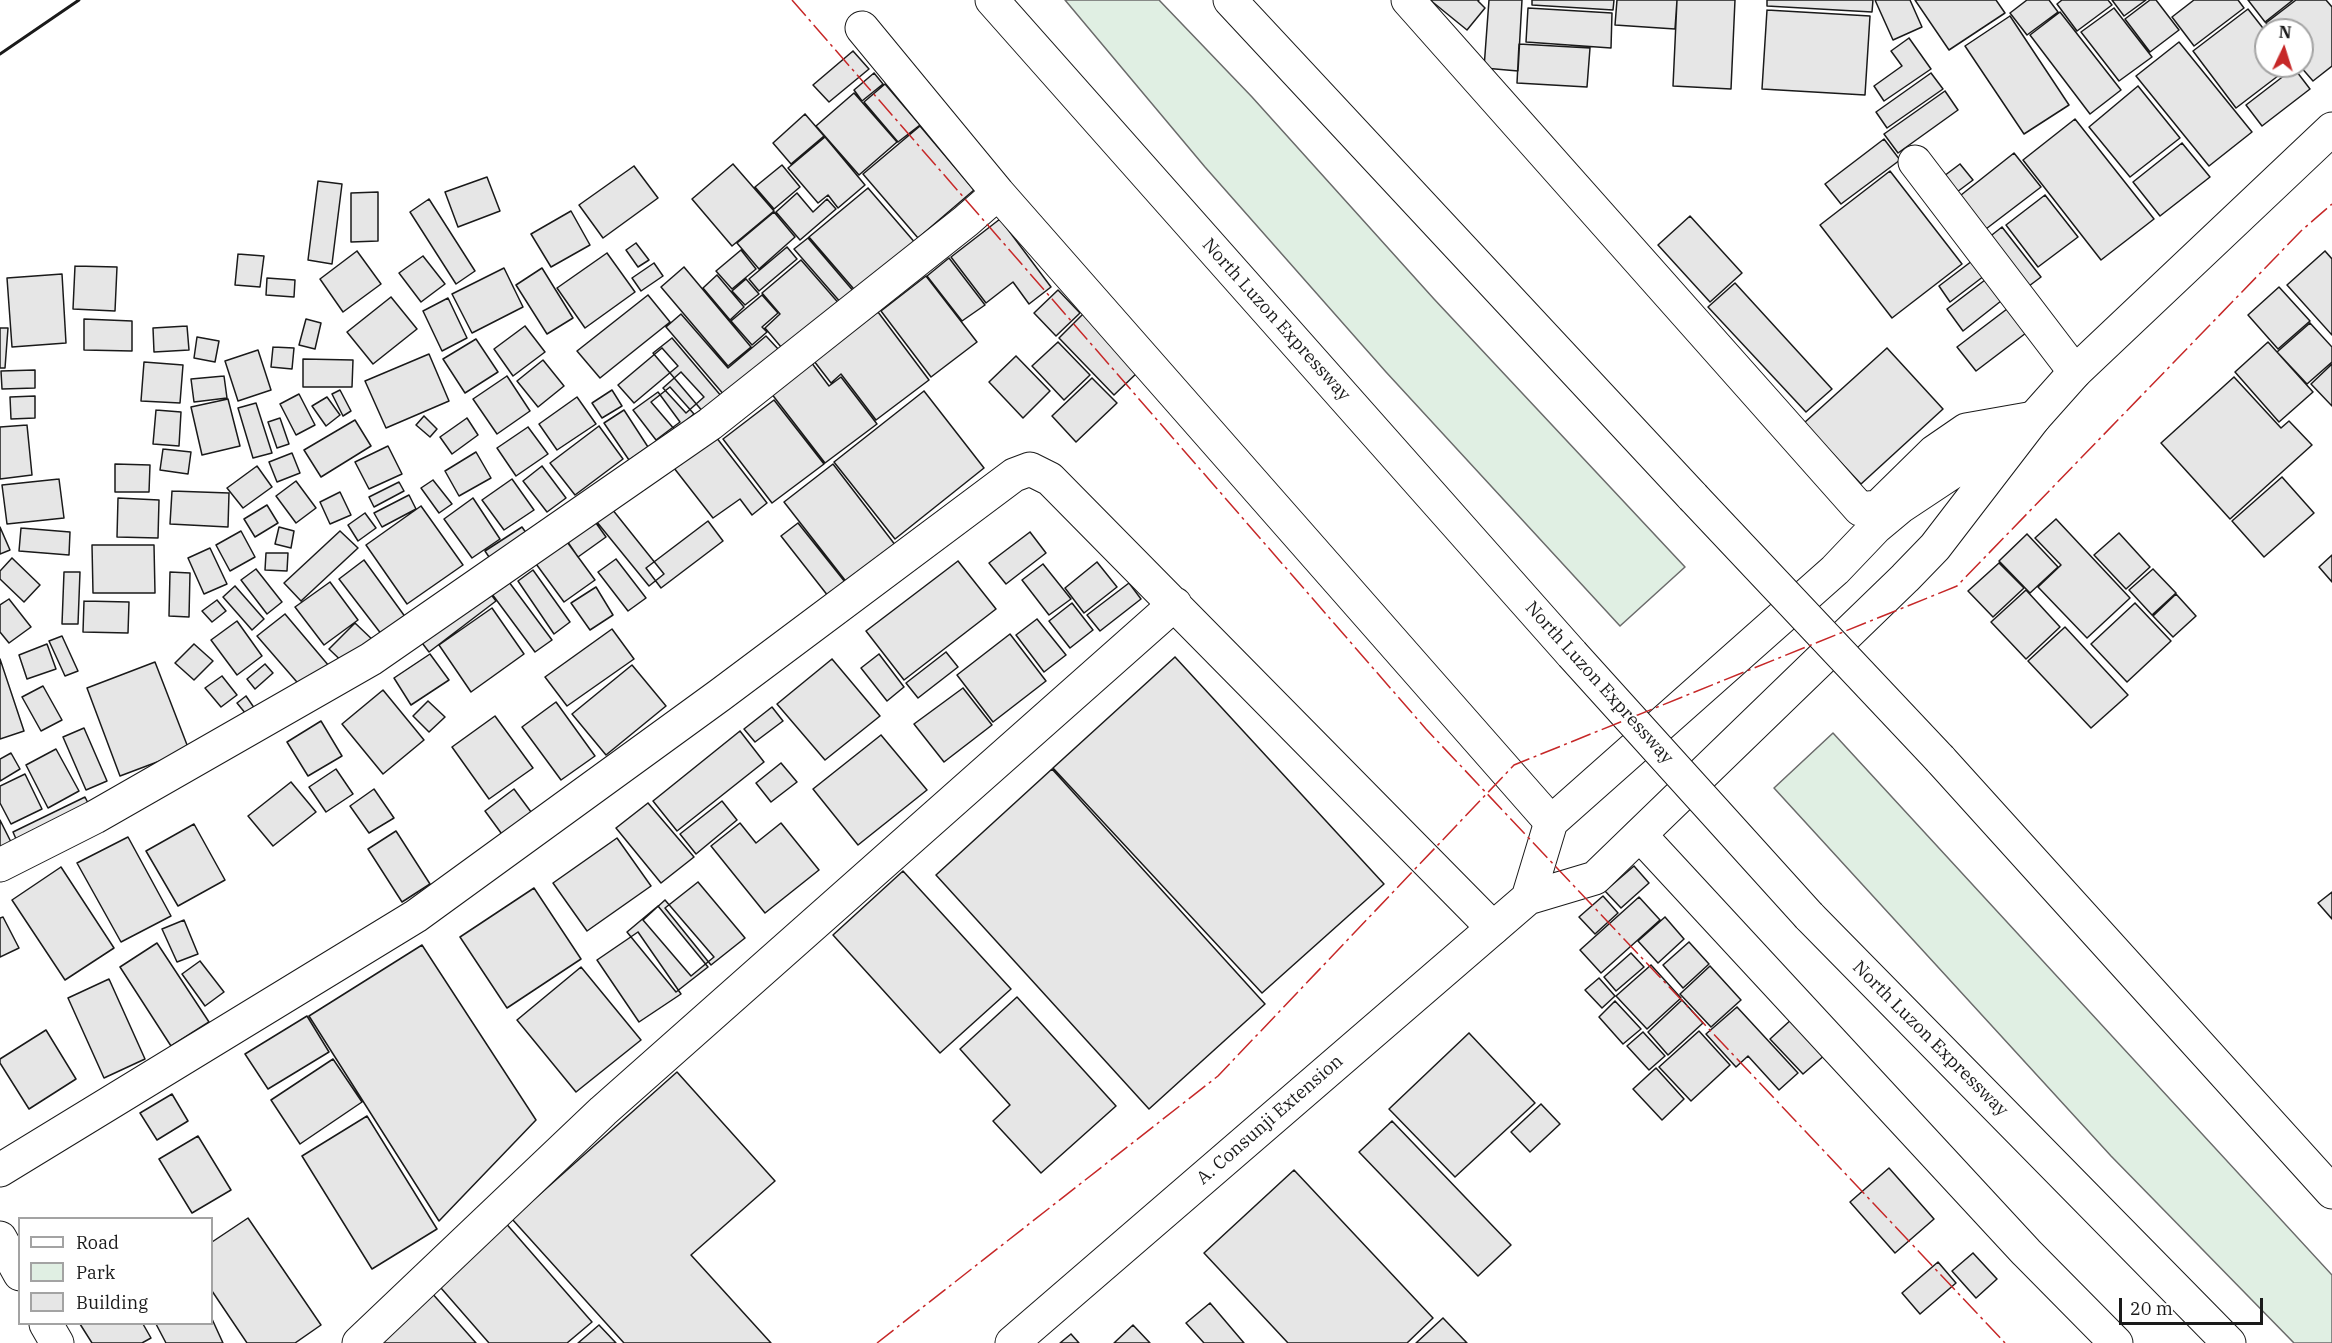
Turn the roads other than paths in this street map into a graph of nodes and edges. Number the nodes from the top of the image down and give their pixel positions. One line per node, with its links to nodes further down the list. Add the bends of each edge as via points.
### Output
1 (992, 0): 25 (main road, North Luzon Expressway, bridge, via 1809,916)
2 (1230, 0): 17 (main road, bridge, via 1940,759)
3 (1408, 0): 9 (main road, via 1860,509 1878,507 1934,452 1966,430)
4 (862, 28): 7 (main road)
5 (2332, 129): 8 (main road)
6 (1915, 162): 8 (main road)
7 (998, 193): 11 (main road); 13 (main road, via 710,424 371,659 95,818)
8 (2075, 372): 9 (main road)
9 (2034, 418): 11 (main road, via 1876,527 1835,570); 12 (main road, via 1935,547)
10 (1175, 604): 15 (main road); 16 (main road, via 1050,479 1030,469 1014,475 416,916); 22 (main road, via 603,1111)
11 (1551, 822): 14 (main road)
12 (1640, 835): 14 (main road, via 1595,878); 24 (main road)
13 (0, 865)
14 (1528, 898): 15 (main road, A. Consunji Extension)
15 (1493, 928): 23 (main road, A. Consunji Extension)
16 (0, 1170)
17 (2332, 1192)
18 (0, 1238): 19 (main road)
19 (18, 1270)
20 (47, 1325): 21 (main road)
21 (57, 1343)
22 (359, 1343)
23 (1012, 1343)
24 (2116, 1343)
25 (2229, 1343)

